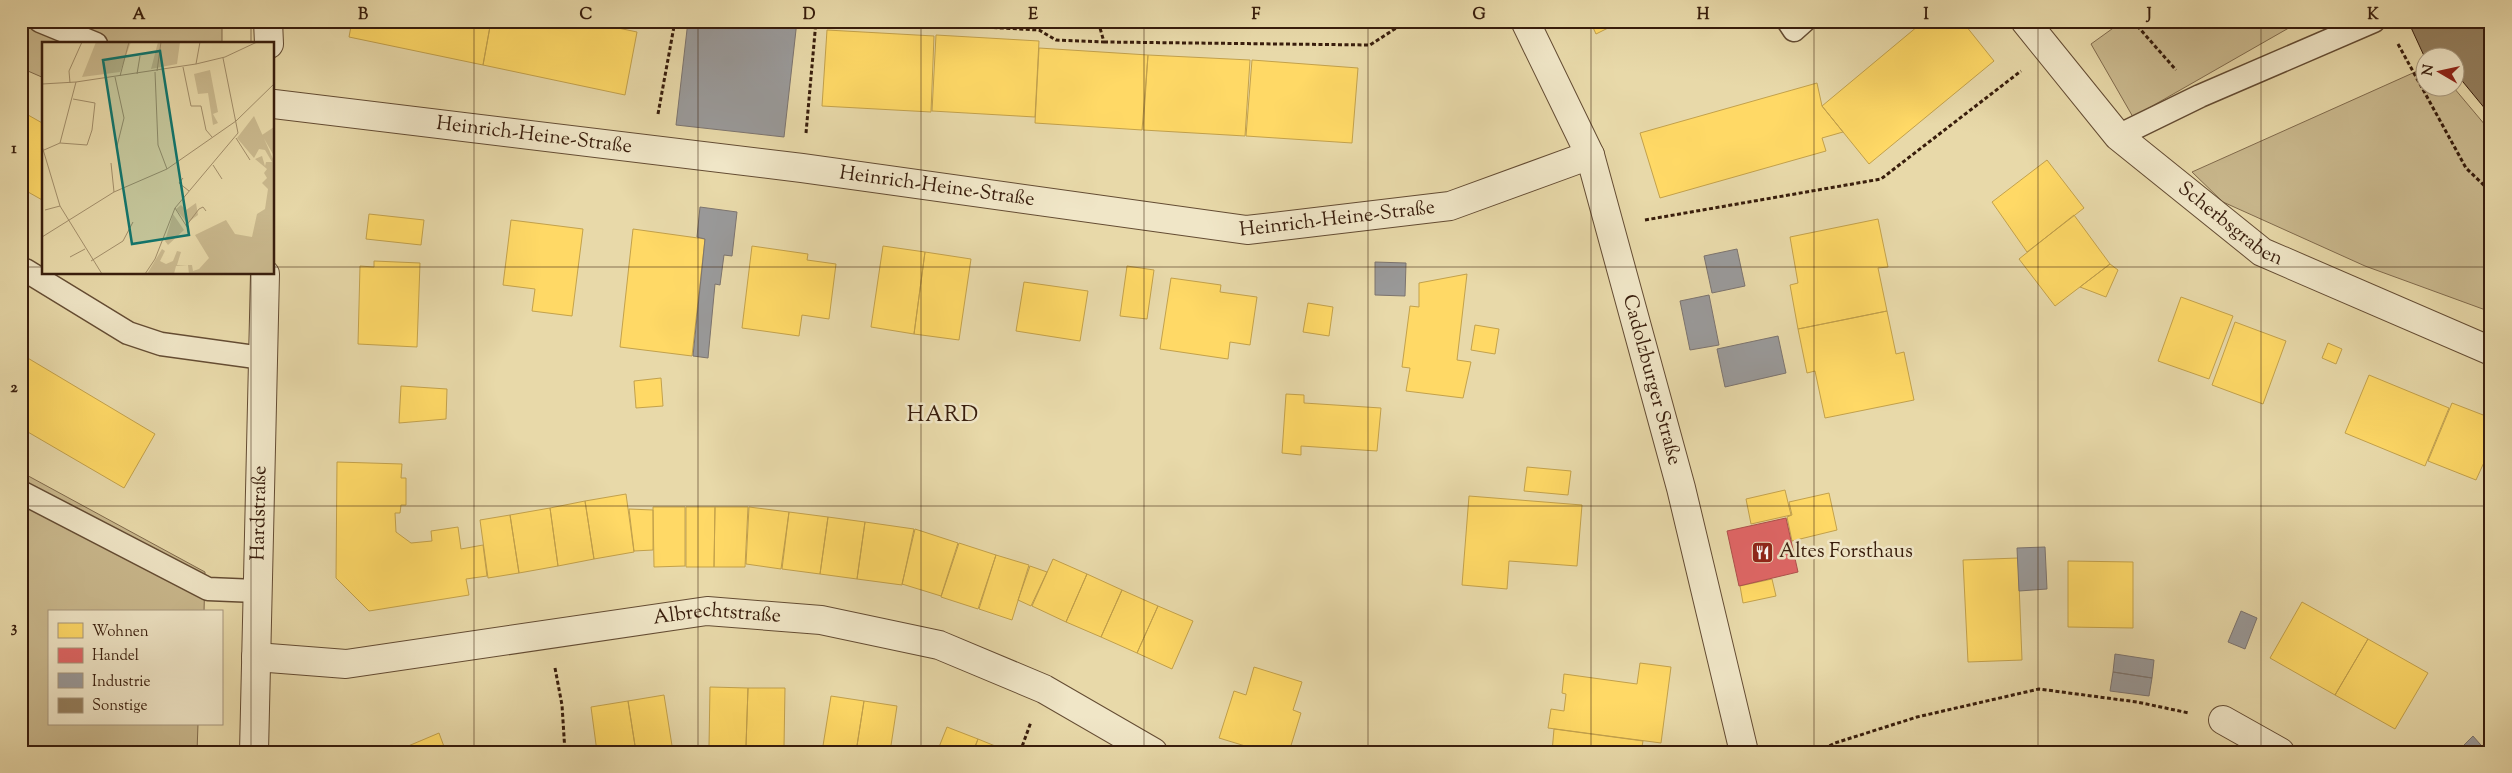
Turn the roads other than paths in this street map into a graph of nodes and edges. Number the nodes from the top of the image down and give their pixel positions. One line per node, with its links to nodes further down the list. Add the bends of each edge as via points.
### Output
1 (40, 21): 8 (lane)
2 (268, 21): 9 (street)
3 (1525, 21): 12 (street, Cadolzburger Straße)
4 (1788, 21): 5 (lane, via 1794,30)
5 (1804, 21)
6 (2025, 21): 11 (street, Scherbsgraben)
7 (2374, 21): 11 (lane, via 2200,96)
8 (91, 42)
9 (269, 42)
10 (275, 104): 12 (street, Heinrich-Heine-Straße, via 802,168 1247,230 1450,206)
11 (2118, 136): 15 (street, Scherbsgraben, via 2262,252)
12 (1590, 155): 23 (street, Cadolzburger Straße, via 1681,488)
13 (25, 270): 16 (lane, via 128,333 161,344)
14 (266, 275): 16 (street, Hardstraße)
15 (2491, 351)
16 (263, 358): 18 (street, Hardstraße)
17 (21, 492): 18 (lane, via 208,589)
18 (257, 591): 19 (street, Hardstraße)
19 (256, 657): 21 (street, Hardstraße); 22 (street, Albrechtstraße, via 346,664 707,611 822,620 939,645 1044,689)
20 (2223, 720): 24 (street)
21 (254, 752)
22 (1153, 752)
23 (1744, 752)
24 (2280, 752)

